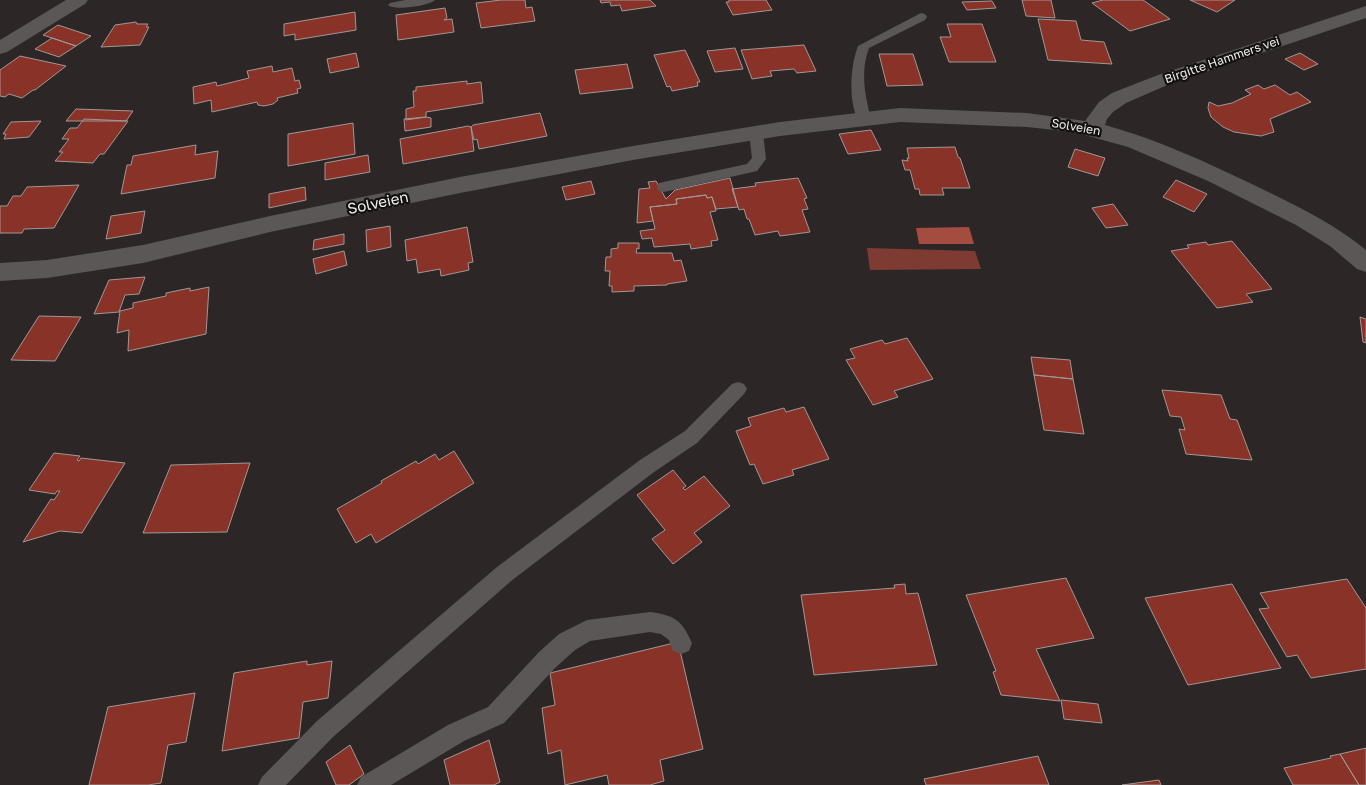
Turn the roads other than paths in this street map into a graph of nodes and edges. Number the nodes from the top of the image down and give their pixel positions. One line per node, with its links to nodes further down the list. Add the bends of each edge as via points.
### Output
1 (78, 0): 6 (street)
2 (430, 0): 3 (lane)
3 (394, 5)
4 (1366, 12): 8 (street, Birgitte Hammers vei, via 1165,79 1119,98 1097,117)
5 (921, 17): 7 (lane, via 864,46 857,88)
6 (0, 48)
7 (864, 118): 8 (street, Solveien, via 900,115 1027,120); 9 (street, Solveien)
8 (1093, 129): 11 (street, Solveien, via 1136,142 1216,176 1304,219 1338,240)
9 (756, 132): 10 (lane, via 760,159 752,168); 12 (street, Solveien, via 460,185 143,254 47,269)
10 (664, 187)
11 (1366, 263)
12 (0, 272)
13 (738, 389): 15 (lane, via 691,437 647,466 504,574 325,729)
14 (681, 643): 16 (lane, via 676,633 665,624 650,622 587,631 567,642 547,660 496,715 456,733)
15 (270, 785)
16 (369, 785)

